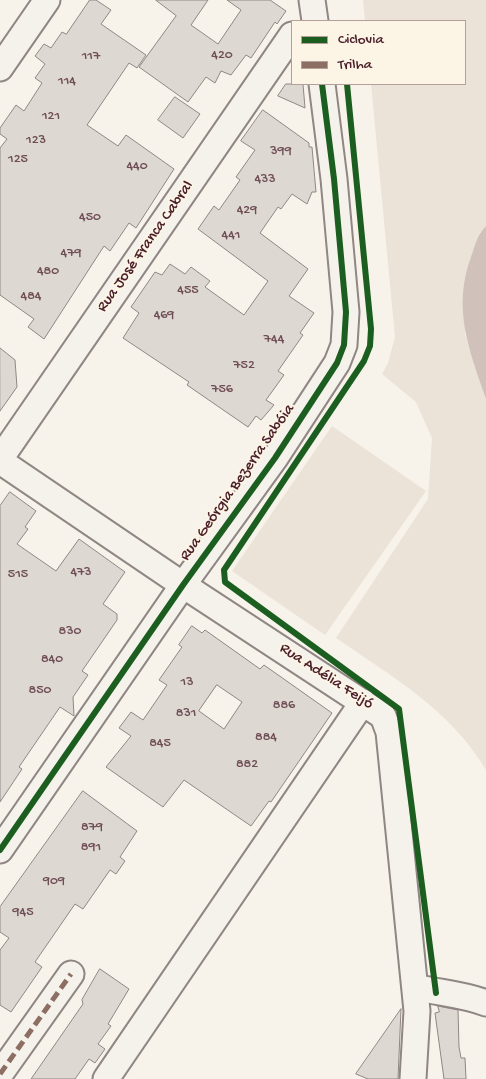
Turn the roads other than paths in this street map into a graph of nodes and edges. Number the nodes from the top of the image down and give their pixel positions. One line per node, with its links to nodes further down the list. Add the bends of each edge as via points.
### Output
1 (47, 0): 3 (street)
2 (291, 36): 5 (street, Rua José Franca Cabral)
3 (0, 68)
4 (322, 85): 6 (street, Rua Geórgia Bezerra Sabóia, via 346,301 344,345 336,363 275,458)
5 (0, 460): 6 (street, Rua Adélia Feijó)
6 (183, 585): 7 (street, Rua Adélia Feijó); 8 (street, Rua Geórgia Bezerra Sabóia)
7 (363, 702): 10 (street, Rua Adélia Feijó, via 383,716 390,732); 13 (street)
8 (0, 850)
9 (72, 974): 12 (street)
10 (415, 987): 11 (street, via 467,996); 14 (street, Rua Adélia Feijó, via 417,1036)
11 (486, 1003)
12 (2, 1065)
13 (106, 1079)
14 (413, 1079)

